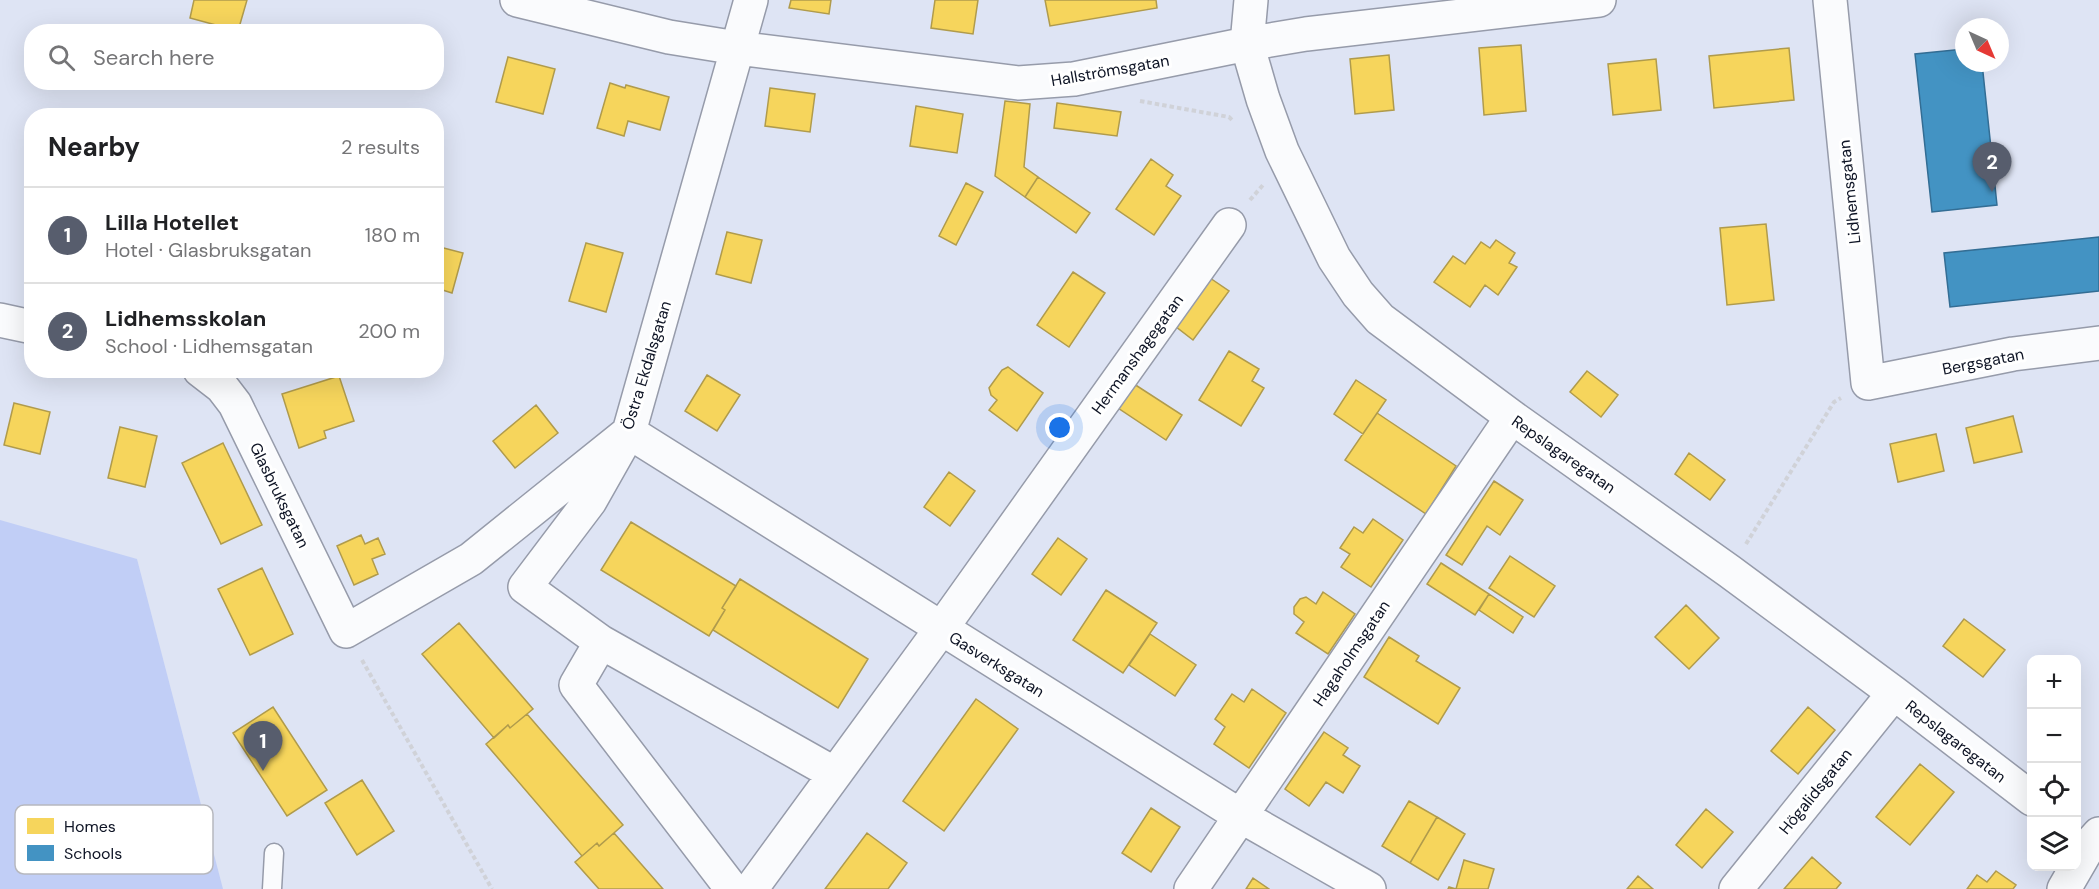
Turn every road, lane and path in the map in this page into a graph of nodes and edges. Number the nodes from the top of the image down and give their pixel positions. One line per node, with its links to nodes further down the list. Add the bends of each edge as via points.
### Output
1 (517, 0): 7 (street, Hallströmsgatan, via 669,37)
2 (751, 0): 7 (street, Östra Ekdalsgatan)
3 (1251, 0): 6 (street, Repslagaregatan)
4 (1599, 0): 6 (street, Hallströmsgatan)
5 (1830, 0): 16 (street, Lidhemsgatan)
6 (1247, 44): 7 (street, Hallströmsgatan, via 1074,80 1018,82); 17 (street, Repslagaregatan, via 1282,151 1334,258 1358,294 1380,319)
7 (737, 48): 18 (street, Östra Ekdalsgatan)
8 (1129, 99): 9 (path, via 1229,117)
9 (1240, 127)
10 (1267, 179): 11 (path)
11 (1229, 225): 20 (street, Hermanshagegatan)
12 (0, 320): 13 (street)
13 (24, 325)
14 (2099, 343): 16 (street, Bergsgatan, via 2013,354)
15 (210, 378): 21 (street, Glasbruksgatan, via 235,404)
16 (1868, 383): 19 (path, via 1834,402)
17 (1512, 417): 19 (street, Repslagaregatan); 26 (street, Hagaholmsgatan)
18 (629, 432): 20 (street, Gasverksgatan); 21 (street, Östra Ekdalsgatan, via 471,559); 22 (street, via 590,501 525,587)
19 (1729, 571): 23 (street, Repslagaregatan)
20 (940, 629): 24 (street, Hermanshagegatan); 26 (street, Gasverksgatan)
21 (346, 631): 30 (path)
22 (601, 642): 24 (street); 31 (street, via 576,685)
23 (1894, 693): 25 (street, Repslagaregatan); 35 (street, Högalidsgatan)
24 (835, 774): 32 (street, Hermanshagegatan)
25 (2027, 796)
26 (1239, 815): 33 (street, Hagaholmsgatan); 34 (street, Gasverksgatan)
27 (2091, 841): 36 (street)
28 (274, 853): 29 (lane)
29 (272, 889)
30 (492, 889)
31 (732, 889)
32 (751, 889)
33 (1191, 889)
34 (1369, 889)
35 (1737, 889)
36 (2064, 889)

